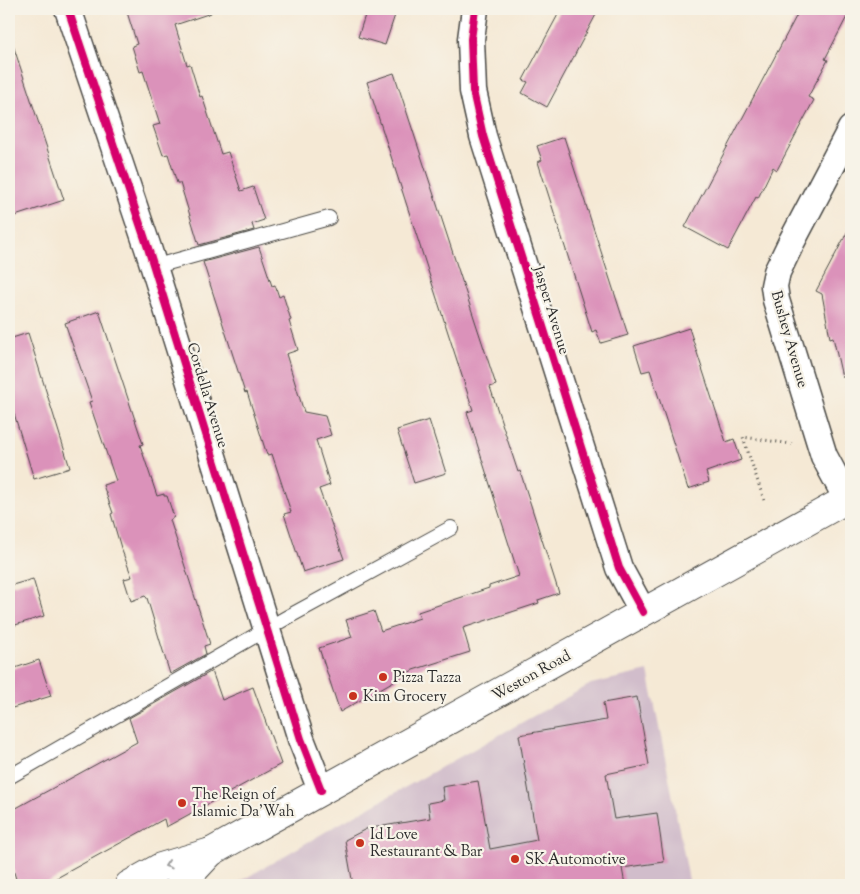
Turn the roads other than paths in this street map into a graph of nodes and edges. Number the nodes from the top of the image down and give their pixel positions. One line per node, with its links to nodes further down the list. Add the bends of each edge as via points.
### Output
1 (68, 9): 5 (street, Cordella Avenue)
2 (475, 9): 8 (street, Jasper Avenue, via 471,39 472,92 483,136 619,568)
3 (851, 129): 6 (street, Bushey Avenue, via 792,241 774,286 824,456)
4 (329, 218): 5 (lane)
5 (154, 267): 9 (street, Cordella Avenue)
6 (849, 498): 8 (main road, Weston Road)
7 (451, 528): 9 (lane)
8 (643, 612): 11 (main road, Weston Road)
9 (266, 630): 10 (lane); 11 (street, Cordella Avenue, via 301,740)
10 (9, 777)
11 (321, 790): 12 (main road, Weston Road)
12 (211, 852): 13 (main road, Weston Road, one-way to 13, via 161,867); 14 (main road, Weston Road)
13 (129, 885)
14 (180, 885)

